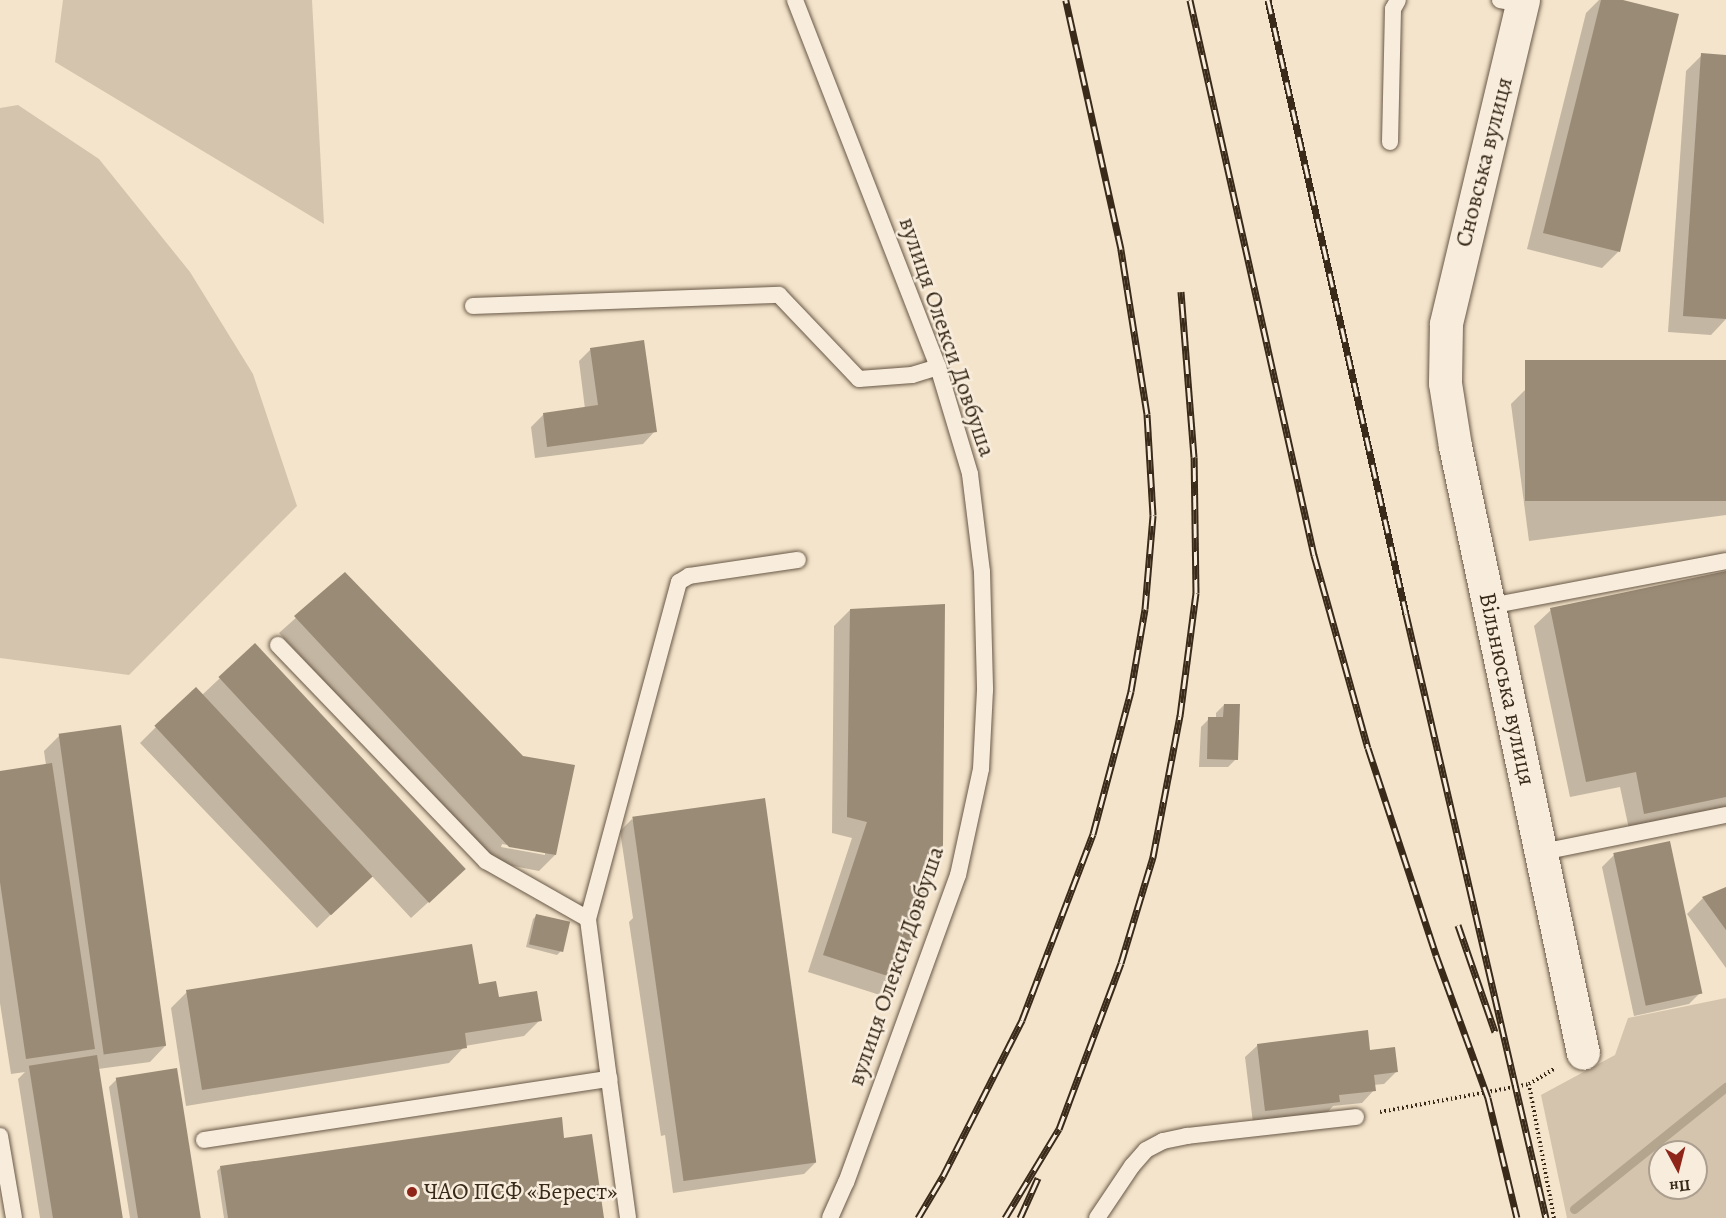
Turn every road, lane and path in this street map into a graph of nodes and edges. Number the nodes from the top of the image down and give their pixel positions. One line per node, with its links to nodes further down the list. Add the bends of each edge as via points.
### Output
1 (795, 0): 7 (lane, вулиця Олекси Довбуша)
2 (1398, 0): 4 (lane, via 1393,9)
3 (1515, 1): 6 (street, Сновська вулиця)
4 (1390, 142)
5 (473, 306): 7 (lane, via 779,296 859,379 912,375)
6 (1446, 324): 10 (street, Вільнюська вулиця, via 1445,382)
7 (938, 367): 23 (lane, вулиця Олекси Довбуша, via 970,474 982,572 985,690 981,769 957,875)
8 (798, 560): 14 (lane, via 689,576 679,582)
9 (1726, 561): 10 (lane)
10 (1490, 606): 13 (street, Вільнюська вулиця)
11 (278, 645): 14 (lane, via 486,861)
12 (1726, 815): 13 (lane)
13 (1542, 852): 15 (street, Вільнюська вулиця)
14 (588, 920): 16 (lane)
15 (1583, 1053): 17 (path)
16 (609, 1079): 20 (lane); 22 (lane)
17 (1529, 1083): 18 (path); 25 (path)
18 (1356, 1117): 24 (lane, via 1163,1141 1146,1150 1132,1166)
19 (0, 1136): 21 (lane)
20 (204, 1140)
21 (14, 1218)
22 (628, 1218)
23 (830, 1218)
24 (1097, 1218)
25 (1554, 1218)

